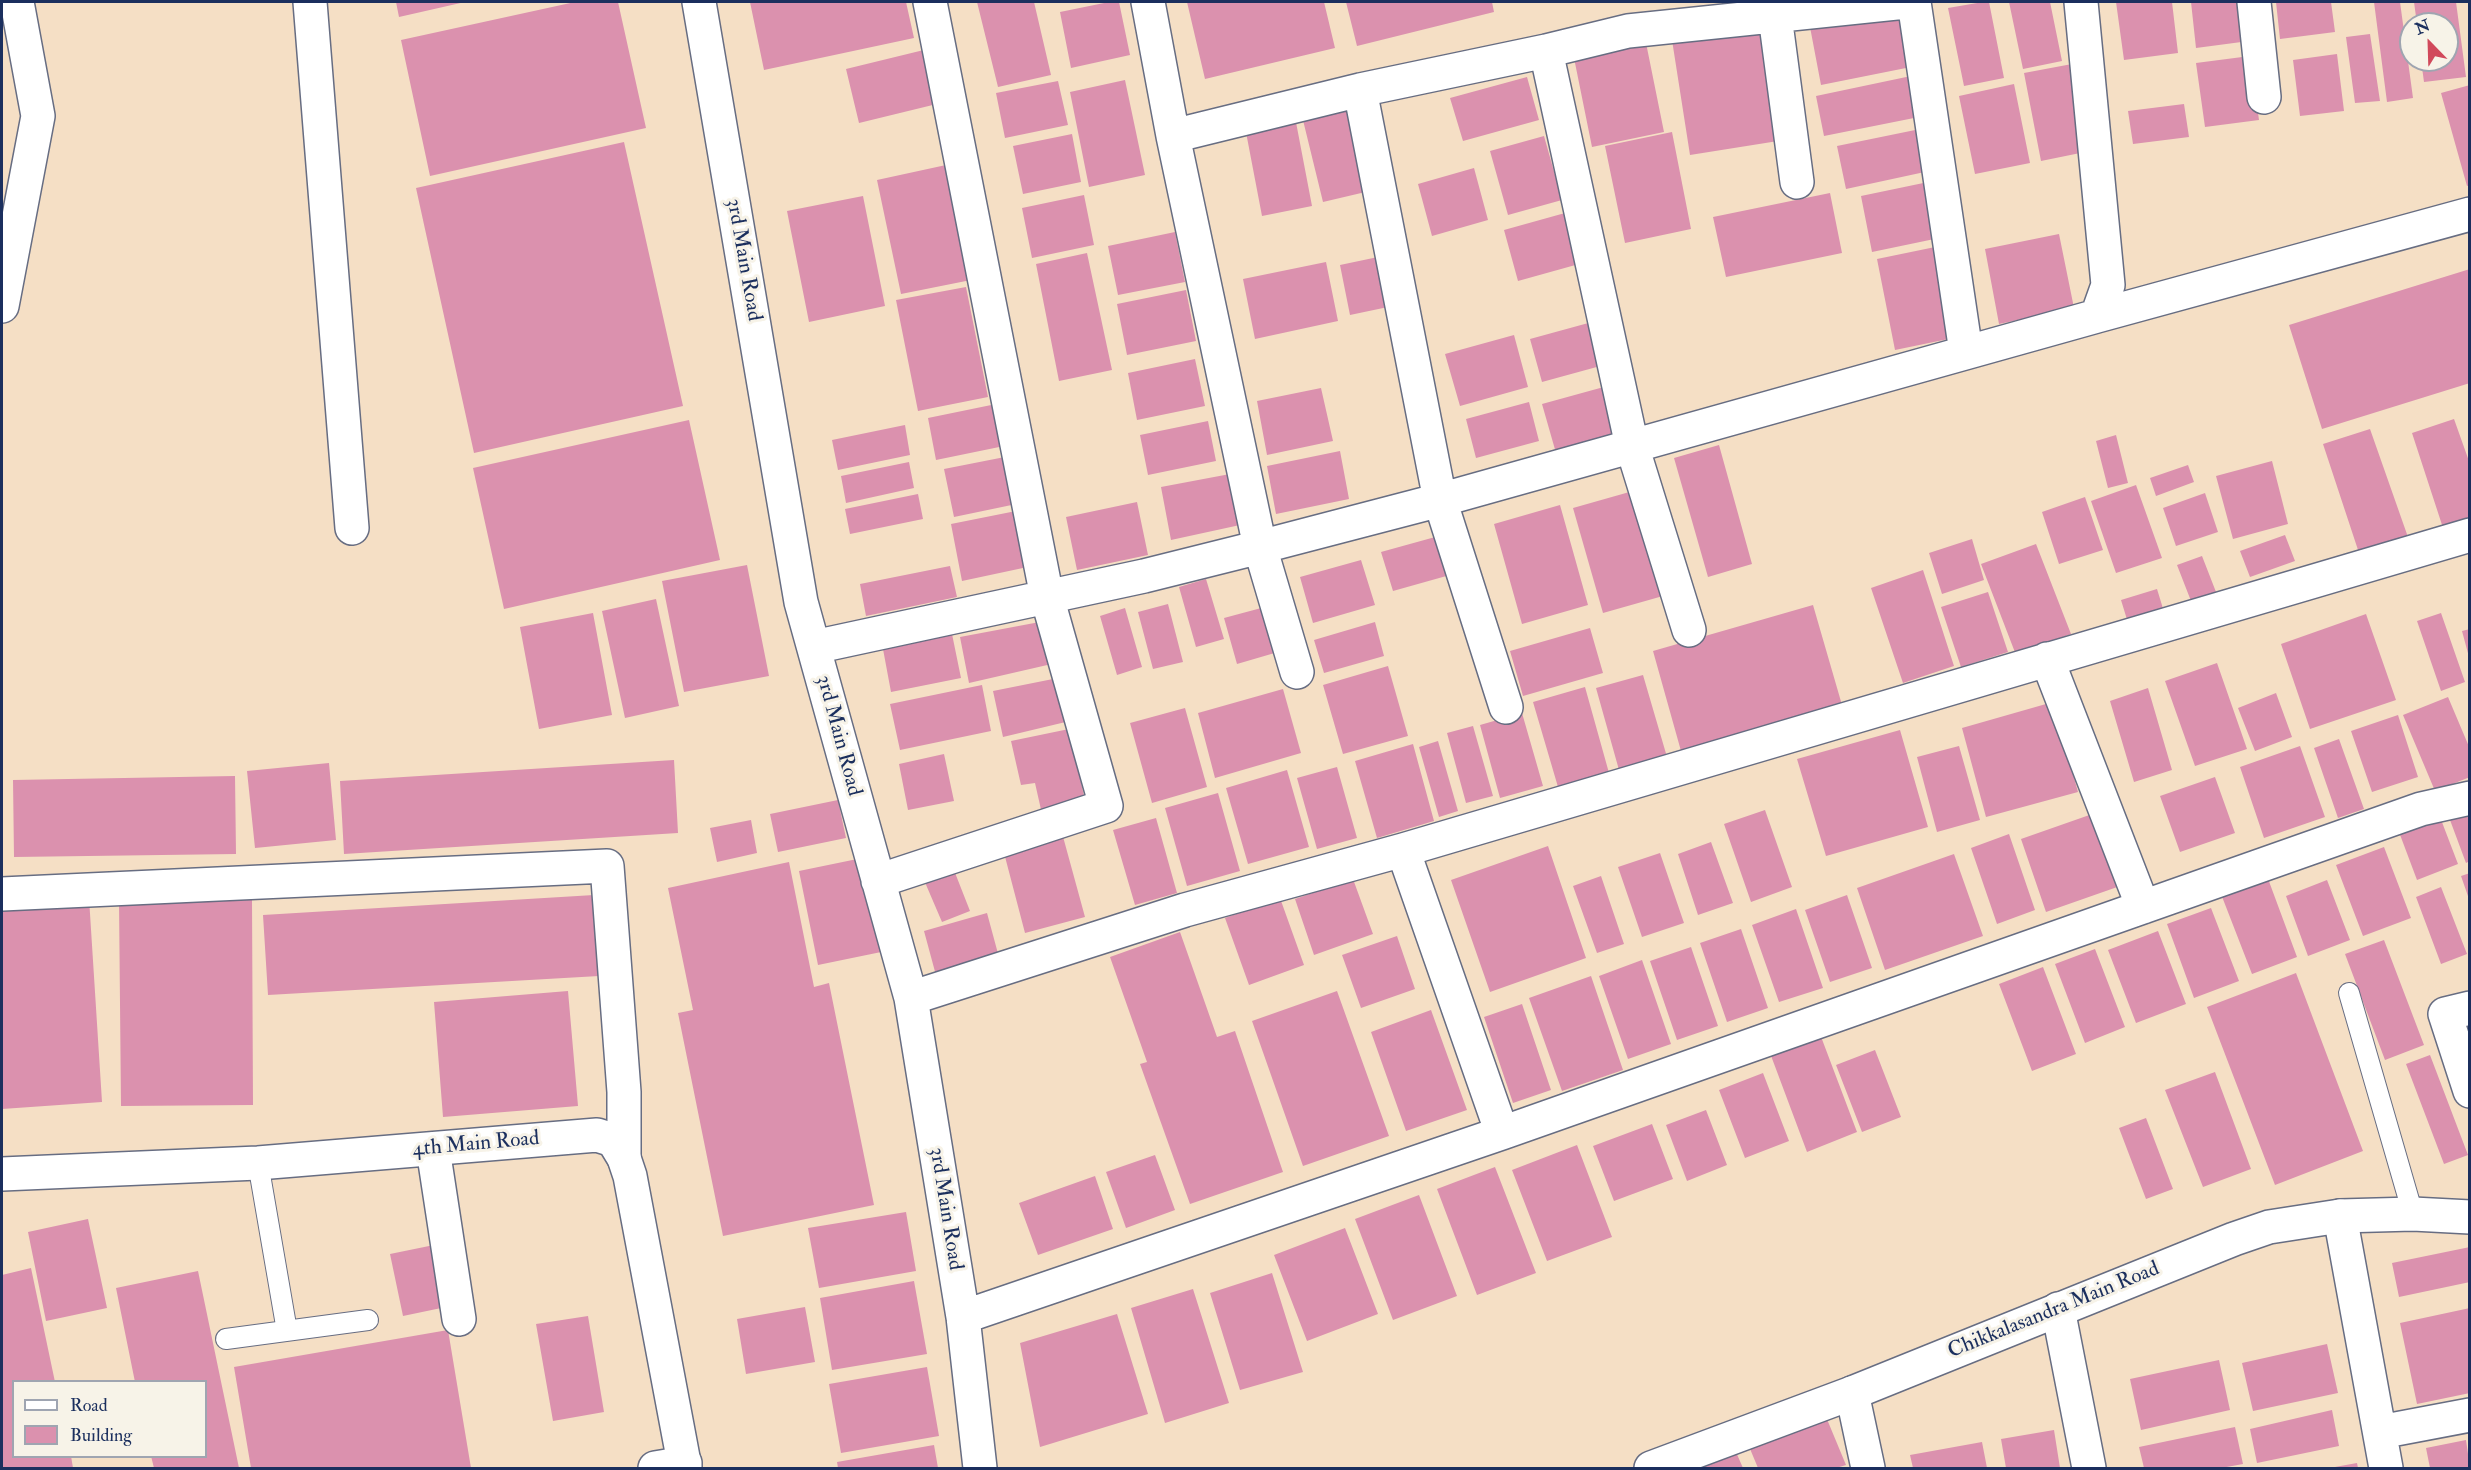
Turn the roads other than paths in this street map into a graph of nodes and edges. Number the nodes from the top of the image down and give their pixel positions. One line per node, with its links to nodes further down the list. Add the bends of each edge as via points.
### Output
1 (17, 2): 17 (street, via 38,116)
2 (310, 2): 22 (street)
3 (699, 2): 27 (street, 3rd Main Road, via 801,602)
4 (930, 2): 25 (street)
5 (1148, 2): 14 (street)
6 (1906, 2): 10 (street)
7 (1914, 2): 19 (street)
8 (2081, 2): 18 (street, via 2108,285)
9 (2254, 2): 13 (street)
10 (1775, 16): 11 (street, via 1628,31); 15 (street)
11 (1546, 51): 12 (street); 20 (street)
12 (1360, 90): 14 (street); 21 (street)
13 (2264, 97)
14 (1173, 136): 24 (street)
15 (1797, 182)
16 (2469, 214): 18 (street)
17 (2, 306)
18 (2097, 316): 19 (street)
19 (1966, 352): 20 (street)
20 (1632, 446): 21 (street); 26 (street)
21 (1440, 500): 24 (street); 30 (street)
22 (352, 528)
23 (2469, 535): 28 (street)
24 (1260, 548): 25 (street); 29 (street)
25 (1047, 597): 27 (street); 33 (street, via 1107,806)
26 (1689, 630)
27 (814, 647): 33 (street, 3rd Main Road)
28 (2047, 659): 32 (street); 35 (street)
29 (1297, 672)
30 (1506, 707)
31 (2469, 798): 35 (street, via 2421,809)
32 (1403, 850): 37 (street, via 1185,910); 40 (street)
33 (878, 881): 37 (street, 3rd Main Road)
34 (2, 894): 42 (street, via 607,866 624,1092)
35 (2143, 907): 40 (street)
36 (2349, 993): 45 (lane)
37 (911, 998): 49 (street, 3rd Main Road)
38 (2469, 1008): 39 (street, via 2445,1014)
39 (2469, 1091)
40 (1502, 1133): 49 (street)
41 (433, 1149): 42 (street, 4th Main Road, via 597,1135 613,1140); 43 (street, 4th Main Road); 50 (street)
42 (624, 1158): 57 (street, 4th Main Road)
43 (258, 1163): 44 (street, 4th Main Road); 52 (lane)
44 (2, 1174)
45 (2413, 1214): 46 (street, Chikkalasandra Main Road); 47 (street, Chikkalasandra Main Road)
46 (2340, 1216): 48 (street, Chikkalasandra Main Road, via 2269,1227); 56 (street)
47 (2469, 1216)
48 (2058, 1309): 54 (street, Chikkalasandra Main Road); 61 (street)
49 (963, 1317): 58 (street, 3rd Main Road)
50 (459, 1319)
51 (368, 1320): 52 (lane)
52 (287, 1331): 53 (lane)
53 (226, 1339)
54 (1852, 1393): 59 (street, Chikkalasandra Main Road); 60 (street)
55 (2469, 1415): 56 (street)
56 (2380, 1432): 62 (street)
57 (675, 1467)
58 (980, 1468)
59 (1651, 1468)
60 (1868, 1468)
61 (2089, 1468)
62 (2386, 1468)

